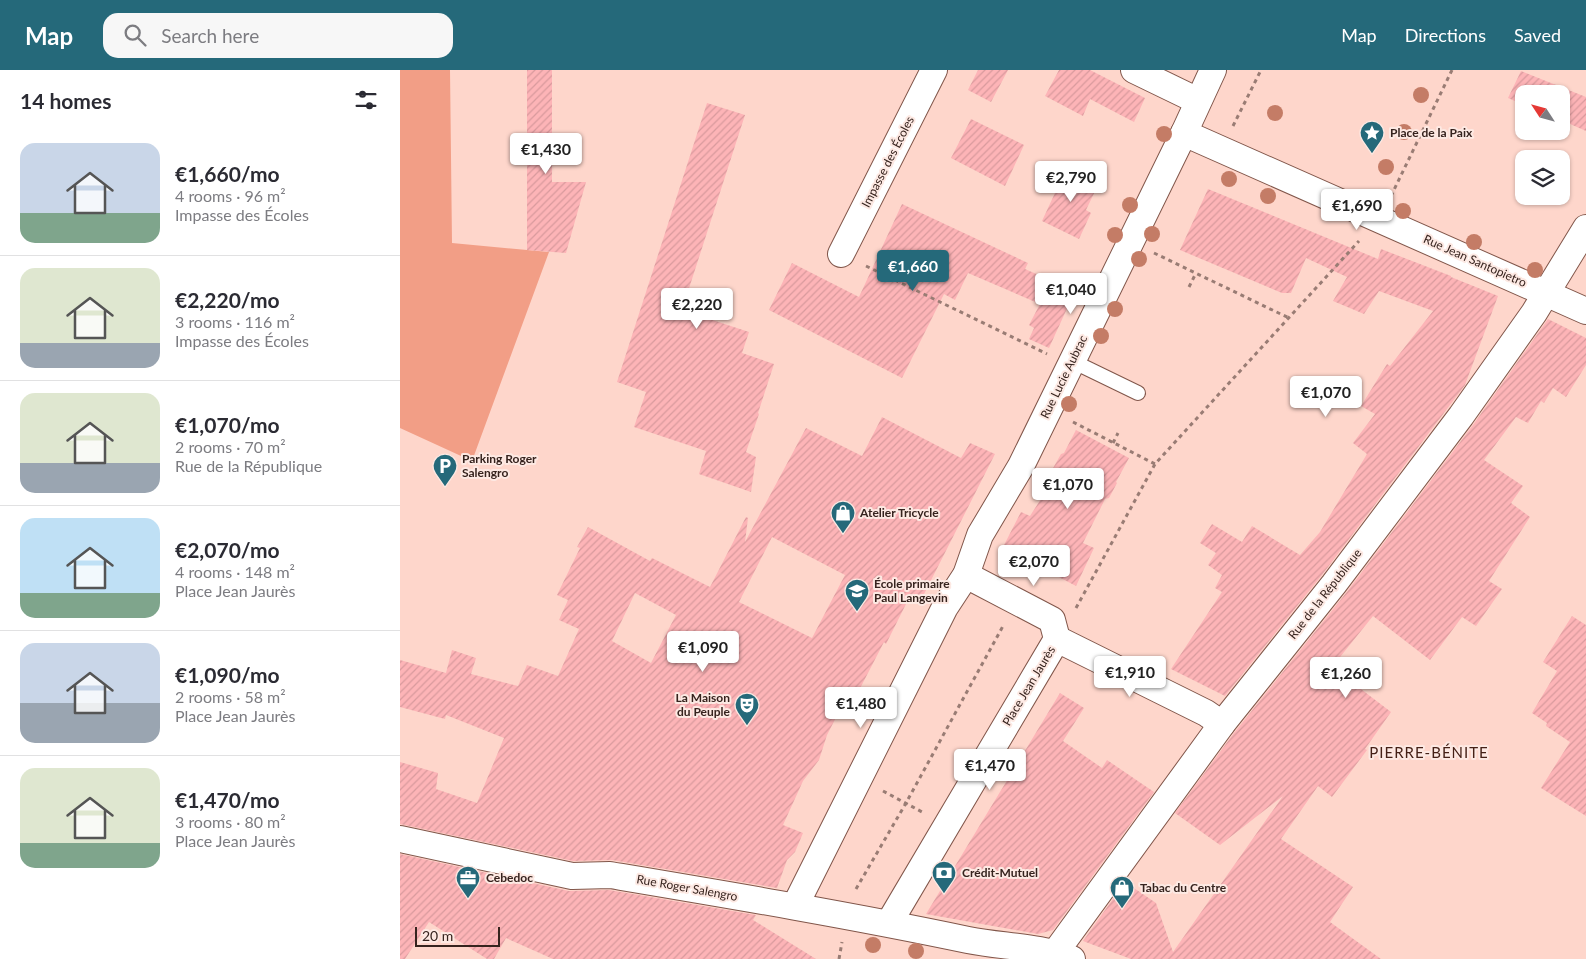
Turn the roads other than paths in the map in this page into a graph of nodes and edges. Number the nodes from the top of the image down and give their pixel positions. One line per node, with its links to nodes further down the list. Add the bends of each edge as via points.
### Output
1 (934, 70): 7 (street, Impasse des Écoles)
2 (1134, 70): 4 (street)
3 (1213, 70): 4 (street, Rue Lucie Aubrac)
4 (1198, 101): 5 (street, Rue Lucie Aubrac)
5 (1184, 133): 8 (street, Rue Jean Santopietro); 10 (street, Rue Lucie Aubrac)
6 (1586, 228): 8 (street, Rue de la République)
7 (841, 254)
8 (1546, 294): 9 (street, Rue Jean Santopietro); 14 (street, Rue de la République, via 1462,416)
9 (1586, 311)
10 (1071, 363): 11 (lane); 12 (street, Rue Lucie Aubrac, via 1021,466 980,535)
11 (1138, 394)
12 (966, 575): 13 (street, Place Jean Jaurès, via 1052,620); 16 (street, via 944,608)
13 (1058, 639): 14 (street); 17 (street, Place Jean Jaurès)
14 (1222, 724): 19 (street, Rue de la République)
15 (400, 840): 16 (street, Rue Roger Salengro, via 572,876 610,875)
16 (795, 906): 17 (street, Rue Roger Salengro)
17 (889, 923): 18 (street, Rue Roger Salengro)
18 (973, 950): 19 (street, Rue Roger Salengro)
19 (1064, 956)

